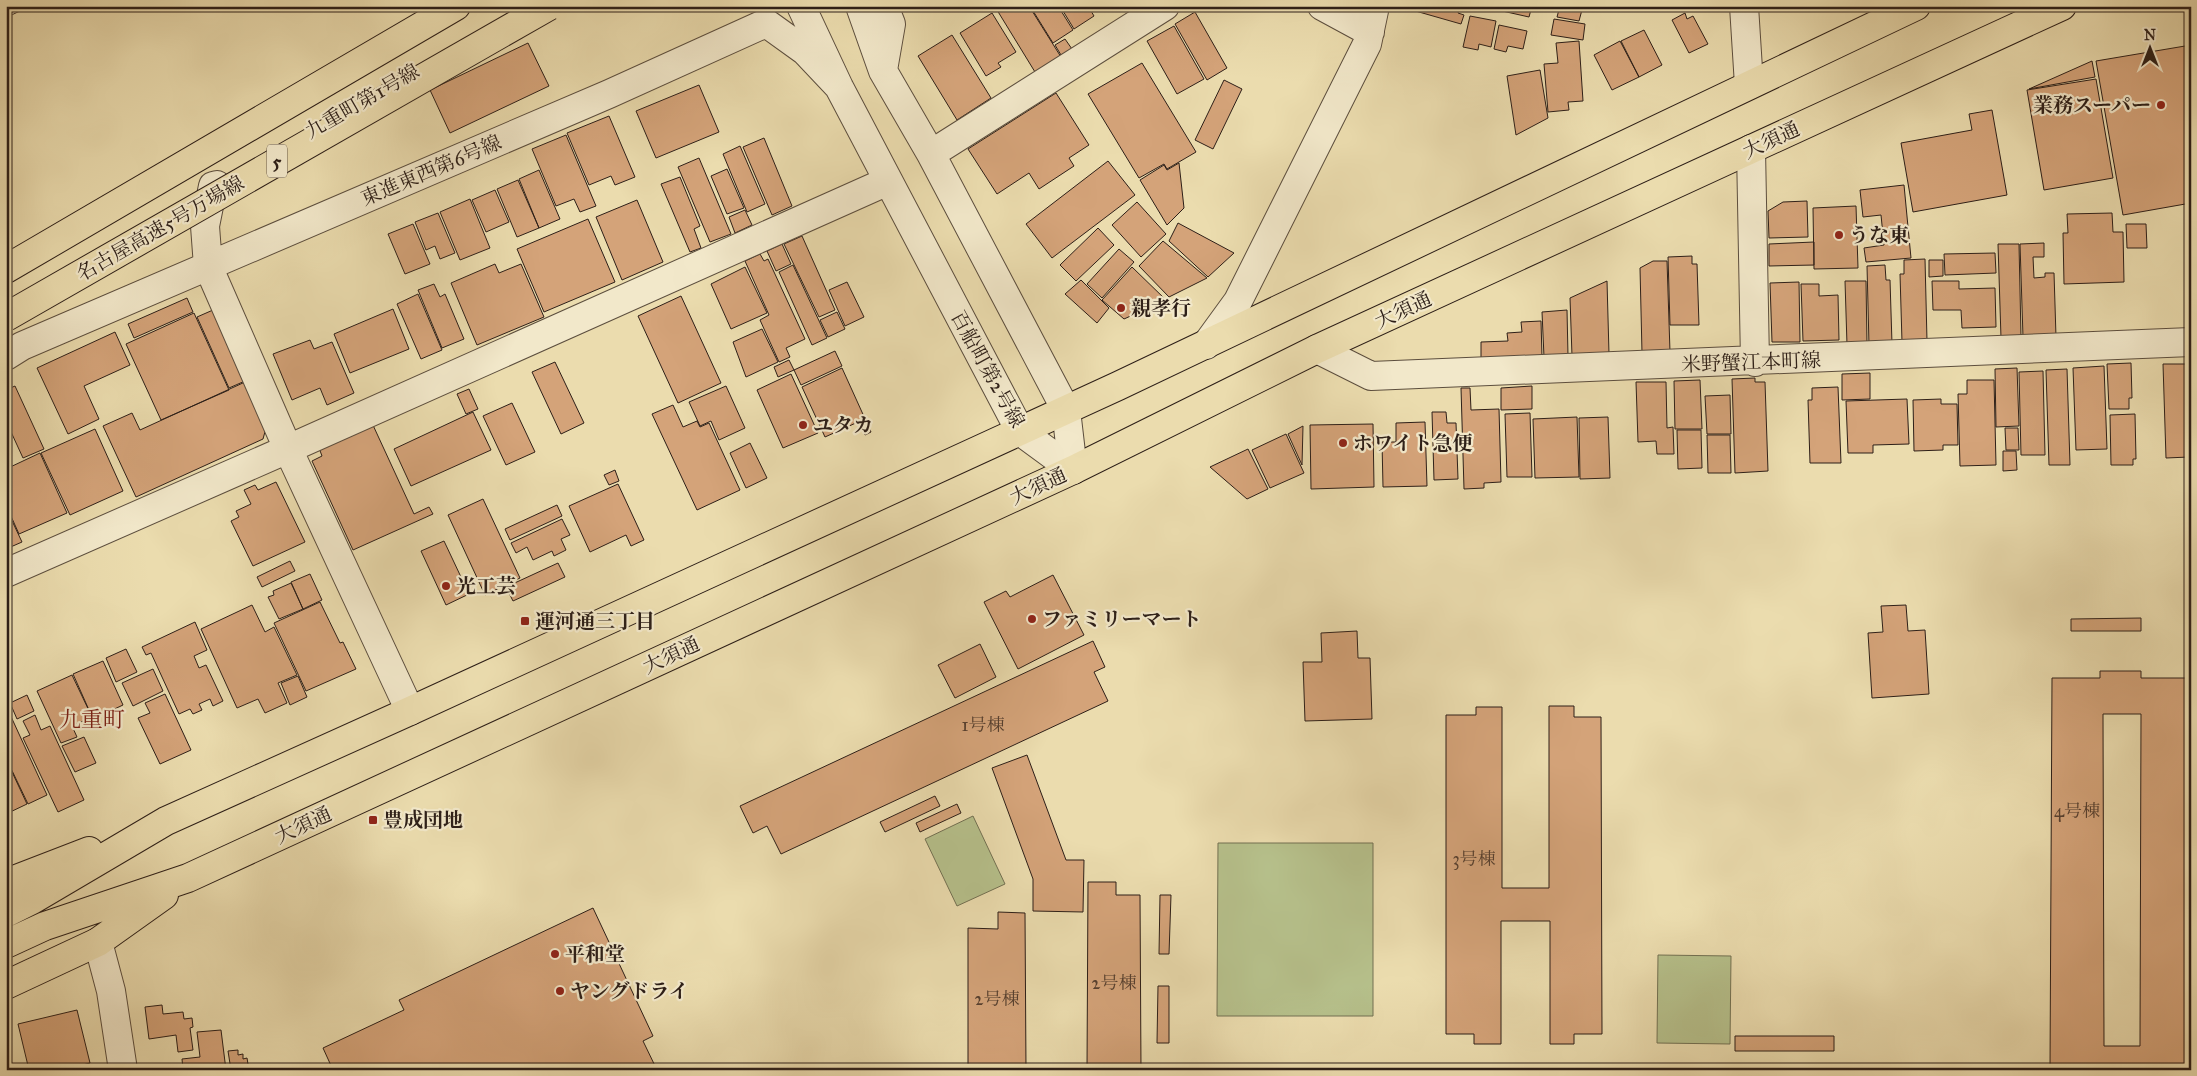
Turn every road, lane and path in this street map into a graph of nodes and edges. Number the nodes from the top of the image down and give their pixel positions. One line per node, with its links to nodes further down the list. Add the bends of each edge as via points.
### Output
1 (456, 6): 20 (main road, 名古屋高速5号万場線 / 5)
2 (529, 6): 19 (street, 九重町第1号線, via 214,186 204,226)
3 (549, 6): 21 (main road, 名古屋高速5号万場線 / 5, bridge)
4 (801, 6): 15 (street, 百船町第2号線)
5 (860, 6): 13 (street)
6 (884, 6): 13 (street, via 891,24)
7 (1165, 6): 17 (street)
8 (1322, 6): 12 (street)
9 (1744, 6): 14 (street)
10 (1916, 6): 14 (main road)
11 (2062, 6): 16 (main road, 大須通)
12 (1373, 19): 23 (street, via 1368,44 1238,301)
13 (883, 71): 17 (street)
14 (1749, 85): 23 (main road)
15 (839, 87): 18 (street, 百船町第2号線); 19 (street, 東進東西第6号線, via 804,50 766,23)
16 (1751, 149): 24 (main road, 大須通); 26 (street)
17 (931, 154): 27 (street)
18 (888, 181): 28 (street, 百船町第2号線); 29 (street)
19 (208, 266): 25 (street, 東進東西第6号線, via 22,346); 29 (street, 九重町第1号線)
20 (6, 269)
21 (6, 317)
22 (2191, 342): 26 (street, 米野蟹江本町線)
23 (1206, 345): 27 (main road)
24 (1317, 349): 26 (street, 米野蟹江本町線, via 1371,376); 30 (main road, 大須通)
25 (6, 356)
26 (1755, 362)
27 (1066, 410): 28 (main road); 30 (street)
28 (1020, 432): 30 (street, 百船町第2号線); 32 (main road)
29 (288, 449): 31 (street); 32 (street, 九重町第1号線)
30 (1073, 470): 34 (main road, 大須通)
31 (6, 572)
32 (410, 711): 33 (main road)
33 (166, 821): 35 (main road); 36 (main road)
34 (188, 878): 37 (main road); 38 (main road, 大須通, via 45,926)
35 (6, 883)
36 (6, 913)
37 (98, 942): 39 (main road); 40 (street, via 111,991)
38 (6, 944)
39 (6, 985)
40 (122, 1070)

